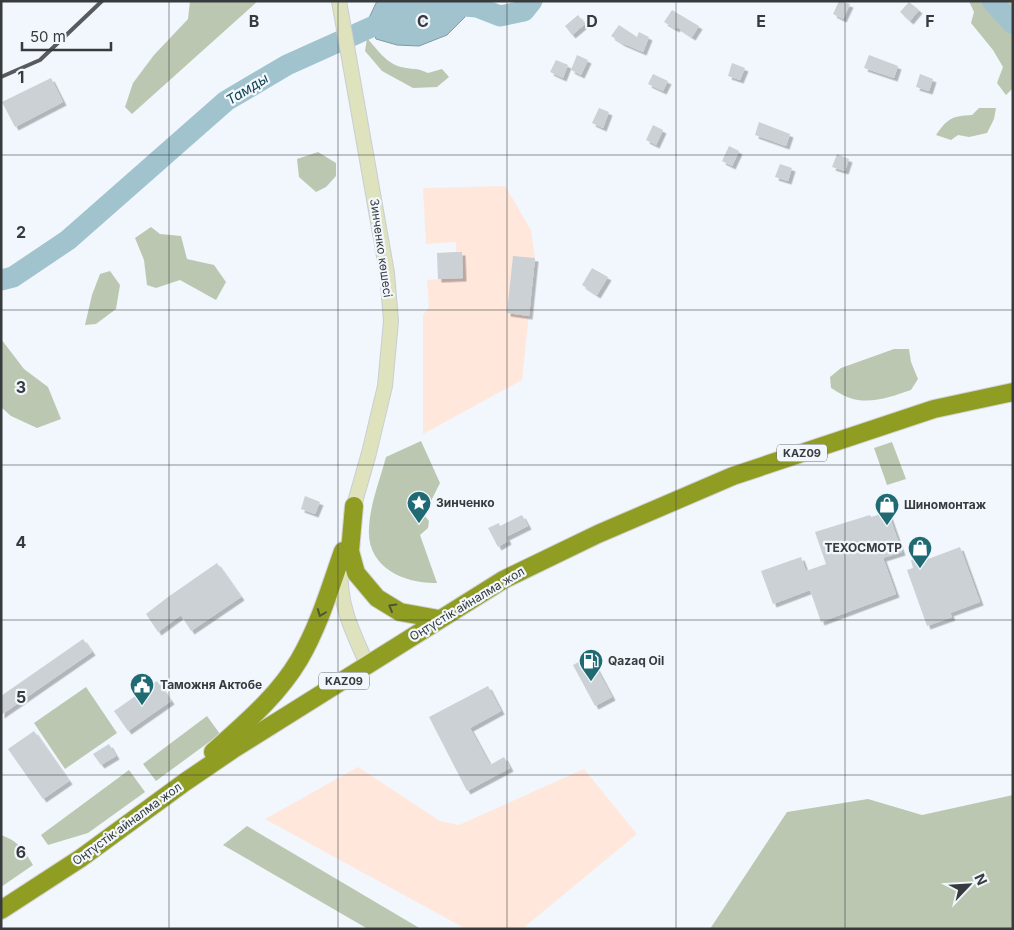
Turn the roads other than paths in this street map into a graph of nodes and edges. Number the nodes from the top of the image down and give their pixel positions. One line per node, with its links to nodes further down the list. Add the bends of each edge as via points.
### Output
1 (339, 1): 3 (main road, Зинченко көшесі, via 387,273 390,321 385,386)
2 (1013, 392): 5 (highway, Оңтүстік айналма жол / KAZ09, via 934,409 733,476 598,534 511,576)
3 (354, 506): 4 (main road, Зинченко көшесі); 5 (highway, one-way to 3, via 400,612 377,598 356,573 350,551)
4 (343, 551): 6 (main road, Зинченко көшесі, via 340,569 346,617); 7 (highway, one-way to 7, via 318,621 298,662 270,699)
5 (439, 619): 6 (highway, Оңтүстік айналма жол / KAZ09)
6 (368, 666): 7 (highway, Оңтүстік айналма жол / KAZ09)
7 (185, 782): 8 (highway, Оңтүстік айналма жол / KAZ09, via 82,858)
8 (1, 910)

